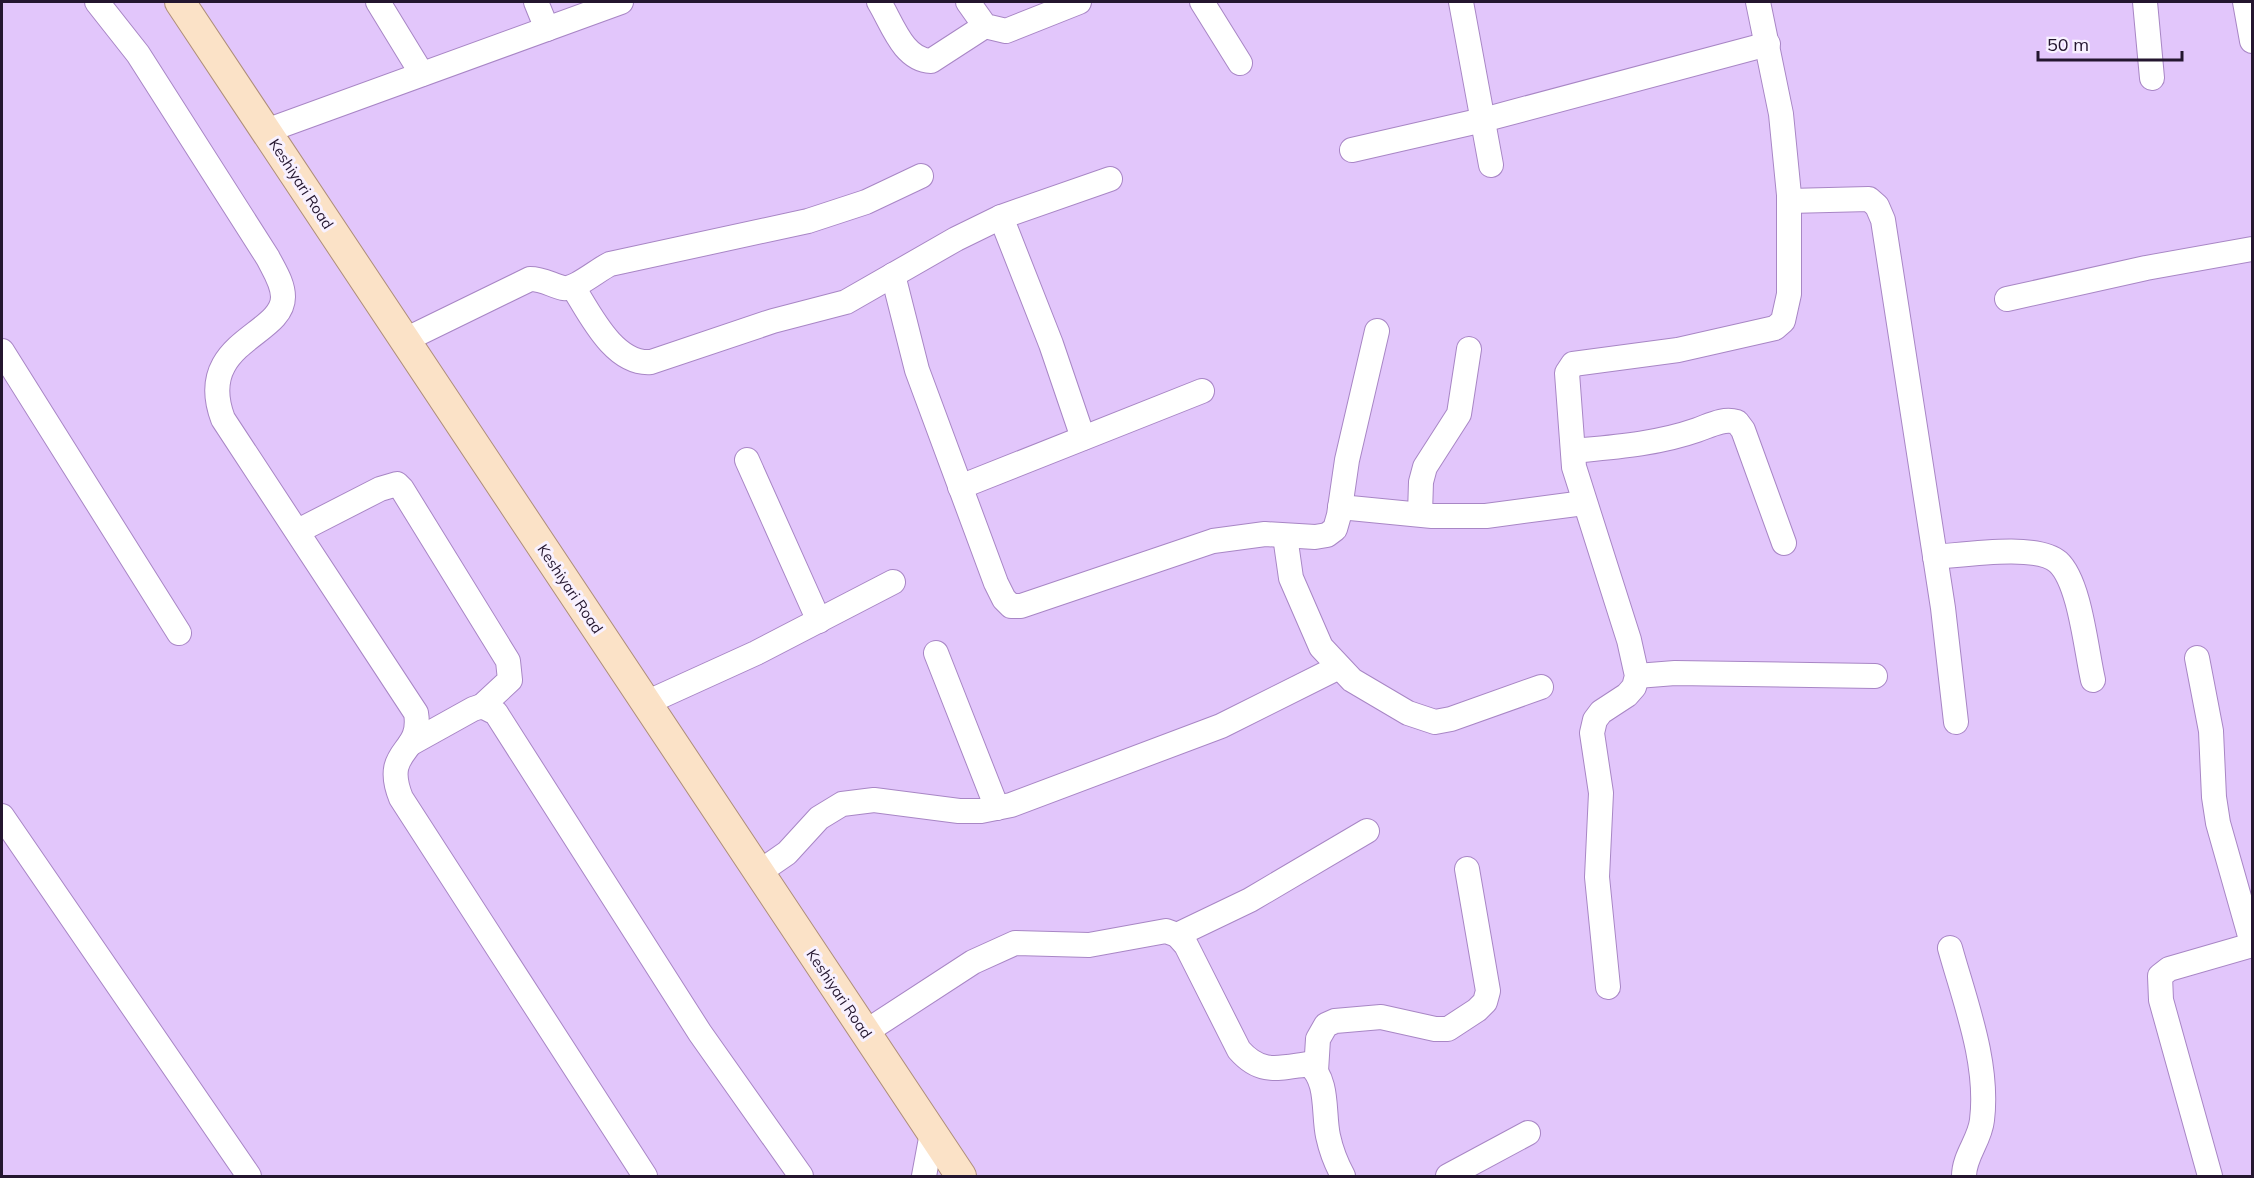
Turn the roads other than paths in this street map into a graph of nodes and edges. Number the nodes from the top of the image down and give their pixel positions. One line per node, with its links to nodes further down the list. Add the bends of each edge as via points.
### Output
1 (97, 2): 45 (street, via 138,54 278,279 282,304 224,365 219,405)
2 (180, 2): 22 (main road, Keshiyari Road)
3 (378, 2): 19 (street)
4 (536, 2): 15 (street)
5 (621, 2): 15 (street)
6 (879, 2): 14 (street, via 905,47 923,61 931,61)
7 (968, 2): 14 (street)
8 (1079, 2): 14 (street, via 1006,31)
9 (1202, 2): 18 (street)
10 (1462, 2): 21 (street)
11 (1758, 2): 17 (street)
12 (2145, 2): 20 (street)
13 (2245, 2): 16 (street)
14 (985, 26)
15 (546, 29): 19 (street)
16 (2253, 41)
17 (1768, 44): 21 (street); 27 (street, via 1787,150)
18 (1240, 63)
19 (422, 74): 22 (street)
20 (2152, 78)
21 (1483, 120): 23 (street); 24 (street)
22 (266, 131): 34 (main road, Keshiyari Road)
23 (1352, 150)
24 (1491, 165)
25 (921, 176): 31 (street, via 866,202 808,221 610,264)
26 (1110, 179): 28 (street)
27 (1789, 201): 39 (street, via 1789,294 1783,321 1775,328 1678,350 1573,364 1566,383); 48 (street, via 1869,199 1883,220)
28 (1001, 218): 30 (street); 38 (street)
29 (2253, 249): 32 (street)
30 (893, 275): 31 (street, via 846,302 641,363 618,349); 41 (street, via 917,370)
31 (573, 287): 34 (street, via 565,289 530,279)
32 (2007, 299)
33 (1377, 331): 43 (street)
34 (405, 340): 59 (main road, Keshiyari Road)
35 (1469, 350): 44 (street, via 1459,414 1425,467)
36 (6, 367): 51 (street)
37 (1202, 391): 38 (street)
38 (1083, 438): 41 (street)
39 (1572, 451): 42 (street); 47 (street, via 1652,443 1719,422 1737,422)
40 (747, 460): 50 (street)
41 (960, 487): 46 (street, via 996,583 1011,606 1229,537)
42 (1584, 503): 44 (street, via 1486,516); 55 (street)
43 (1340, 507): 44 (street); 46 (street, via 1335,529 1327,535)
44 (1420, 514)
45 (298, 531): 60 (street, via 397,484 508,661 510,680); 62 (street, via 409,699 418,723)
46 (1285, 536): 54 (street, via 1287,562 1299,600 1321,647)
47 (1784, 543)
48 (1935, 557): 57 (street, via 2037,554 2058,562 2073,589); 61 (street)
49 (893, 582): 50 (street)
50 (819, 621): 59 (street)
51 (179, 633)
52 (936, 653): 63 (street)
53 (2197, 658): 69 (street, via 2211,731 2218,824)
54 (1339, 667): 58 (street, via 1352,680 1408,713 1435,722); 63 (street, via 1221,726)
55 (1637, 676): 56 (street); 71 (street, via 1627,695 1601,711 1594,720 1592,733 1601,793 1599,920)
56 (1875, 676)
57 (2093, 680)
58 (1541, 687)
59 (646, 703): 67 (main road, Keshiyari Road)
60 (482, 706): 62 (street); 78 (street, via 490,708 503,721 700,1033)
61 (1956, 722)
62 (410, 744): 77 (street, via 393,772 401,798)
63 (997, 808): 67 (street, via 958,811 874,801 842,804 819,818 787,853)
64 (2, 816): 76 (street)
65 (1367, 831): 68 (street, via 1250,900)
66 (1467, 868): 73 (street, via 1488,992 1485,1002 1449,1029 1381,1017 1335,1021 1326,1025 1318,1039)
67 (758, 873): 72 (main road, Keshiyari Road)
68 (1177, 935): 72 (street, via 1166,931 1089,945 1015,943 973,962); 73 (street, via 1186,945 1239,1050 1251,1063 1264,1069 1309,1065)
69 (2253, 944): 84 (street, via 2169,969 2160,976 2161,1000)
70 (1950, 948): 83 (street, via 1981,1076 1982,1119)
71 (1608, 987)
72 (864, 1033): 74 (main road, Keshiyari Road)
73 (1316, 1071): 81 (street, via 1328,1137)
74 (932, 1133): 79 (street); 80 (main road, Keshiyari Road)
75 (1528, 1133): 82 (street)
76 (249, 1176)
77 (645, 1176)
78 (801, 1176)
79 (924, 1176)
80 (961, 1176)
81 (1343, 1176)
82 (1448, 1176)
83 (1964, 1176)
84 (2210, 1176)

